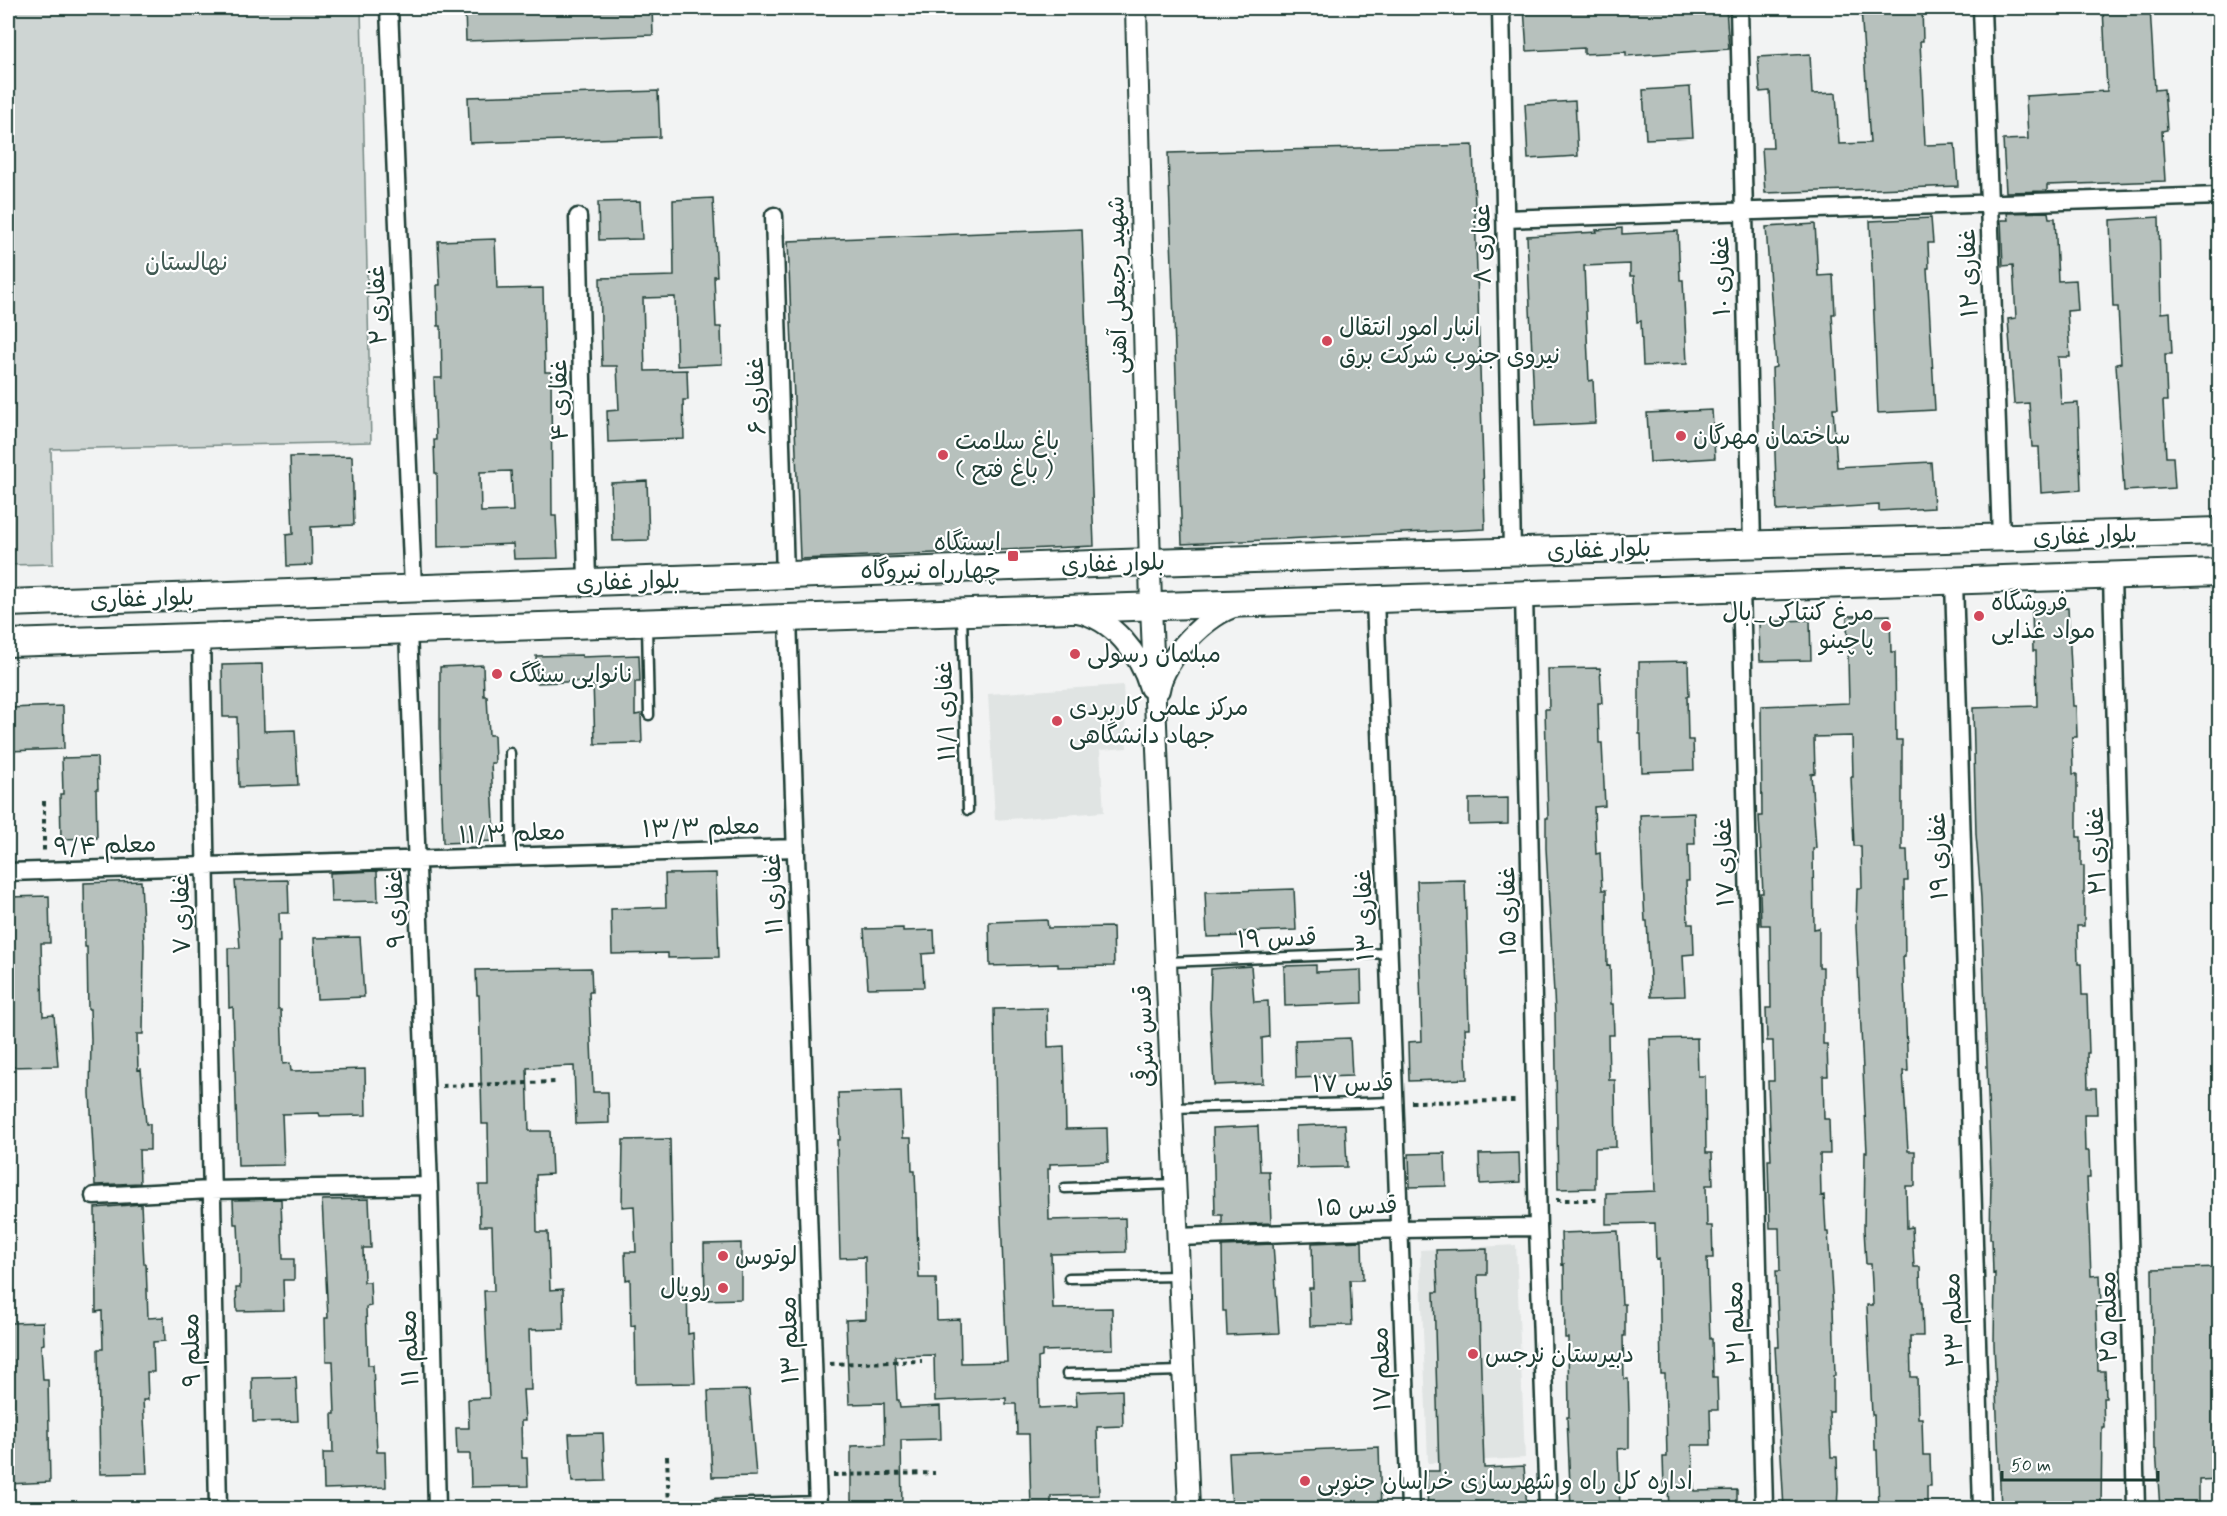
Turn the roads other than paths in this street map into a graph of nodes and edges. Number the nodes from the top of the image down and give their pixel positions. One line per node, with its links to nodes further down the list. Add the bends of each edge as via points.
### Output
1 (1136, 8): 16 (street, شهید رجبعلی آهنی)
2 (1501, 8): 11 (street, غفاری ۸)
3 (1739, 8): 8 (street, غفاری ۱۰)
4 (1982, 8): 7 (street, غفاری ۱۲)
5 (389, 13): 23 (street, غفاری ۲)
6 (2220, 196): 7 (street)
7 (1989, 204): 8 (street); 13 (street, غفاری ۱۲)
8 (1744, 212): 11 (street); 14 (street, غفاری ۱۰)
9 (774, 216): 18 (street, غفاری ۶)
10 (578, 217): 21 (street, غفاری ۴)
11 (1505, 219): 15 (street, غفاری ۸)
12 (2220, 531): 13 (main road, بلوار غفاری)
13 (2001, 537): 14 (main road, بلوار غفاری)
14 (1752, 544): 15 (main road, بلوار غفاری)
15 (1512, 551): 16 (main road, بلوار غفاری)
16 (1150, 562): 18 (main road, بلوار غفاری); 28 (street, قدس شرقی)
17 (2220, 572): 19 (main road, بلوار غفاری)
18 (785, 575): 21 (main road, بلوار غفاری)
19 (2112, 576): 20 (main road, بلوار غفاری); 51 (street, غفاری ۲۱)
20 (1954, 581): 22 (main road, بلوار غفاری); 52 (street, غفاری ۱۹)
21 (587, 582): 23 (main road, بلوار غفاری)
22 (1741, 587): 24 (main road, بلوار غفاری); 53 (street, غفاری ۱۷)
23 (413, 588): 27 (main road, بلوار غفاری)
24 (1524, 594): 25 (main road, بلوار غفاری); 60 (street, غفاری ۱۵)
25 (1375, 599): 26 (main road, بلوار غفاری); 47 (street, غفاری ۱۳)
26 (1263, 602): 28 (main road, بلوار غفاری); 36 (street, via 1230,608 1204,624 1168,666 1160,682)
27 (8, 603)
28 (1151, 606): 29 (main road, بلوار غفاری); 36 (street, قدس شرقی)
29 (1059, 609): 30 (main road, بلوار غفاری); 36 (street, via 1089,614 1118,635 1146,674)
30 (962, 612): 31 (main road, بلوار غفاری); 39 (lane, غفاری ۱۱/۱)
31 (788, 618): 32 (main road, بلوار غفاری); 40 (street, غفاری ۱۱)
32 (647, 622): 33 (main road, بلوار غفاری); 37 (lane)
33 (408, 630): 34 (main road, بلوار غفاری); 43 (street, غفاری ۹)
34 (201, 636): 35 (main road, بلوار غفاری); 45 (street, غفاری ۷)
35 (8, 643)
36 (1156, 711): 48 (street, قدس شرقی)
37 (649, 715)
38 (510, 753): 42 (lane)
39 (968, 810)
40 (796, 848): 41 (street, معلم ۱۳/۳); 54 (street, غفاری ۱۱)
41 (608, 854): 42 (street, معلم ۱۱/۳)
42 (511, 857): 43 (street, معلم ۱۱/۳)
43 (417, 860): 44 (street, معلم ۱۱/۳); 56 (street, غفاری ۹)
44 (312, 863): 45 (street, معلم ۹/۴)
45 (204, 866): 46 (street, معلم ۹/۴); 58 (street, غفاری ۷)
46 (8, 872)
47 (1389, 953): 48 (lane, قدس ۱۹); 49 (street, غفاری ۱۳)
48 (1166, 962): 50 (street, قدس شرقی)
49 (1395, 1102): 50 (lane, قدس ۱۷); 61 (street, غفاری ۱۳)
50 (1173, 1108): 55 (street, قدس شرقی)
51 (2127, 1124): 76 (street, معلم ۲۵)
52 (1971, 1129): 75 (street, معلم ۲۳)
53 (1755, 1136): 74 (street, معلم ۲۱)
54 (807, 1169): 67 (street, معلم ۱۳)
55 (1175, 1184): 57 (lane); 62 (street, قدس شرقی)
56 (429, 1186): 58 (street); 69 (street, معلم ۱۱)
57 (1065, 1188)
58 (211, 1190): 59 (street); 68 (street, معلم ۹)
59 (94, 1196)
60 (1538, 1227): 61 (street, قدس ۱۵); 73 (street, غفاری ۱۵)
61 (1400, 1229): 62 (street, قدس ۱۵); 72 (street, معلم ۱۷)
62 (1178, 1237): 63 (street, قدس شرقی)
63 (1179, 1276): 64 (lane); 65 (street, قدس شرقی)
64 (1069, 1278)
65 (1183, 1371): 66 (lane); 71 (street, قدس شرقی)
66 (1067, 1374)
67 (818, 1507): 70 (street)
68 (218, 1509)
69 (437, 1509)
70 (716, 1509)
71 (1189, 1509)
72 (1410, 1509)
73 (1548, 1509)
74 (1764, 1509)
75 (1982, 1509)
76 (2136, 1509)

